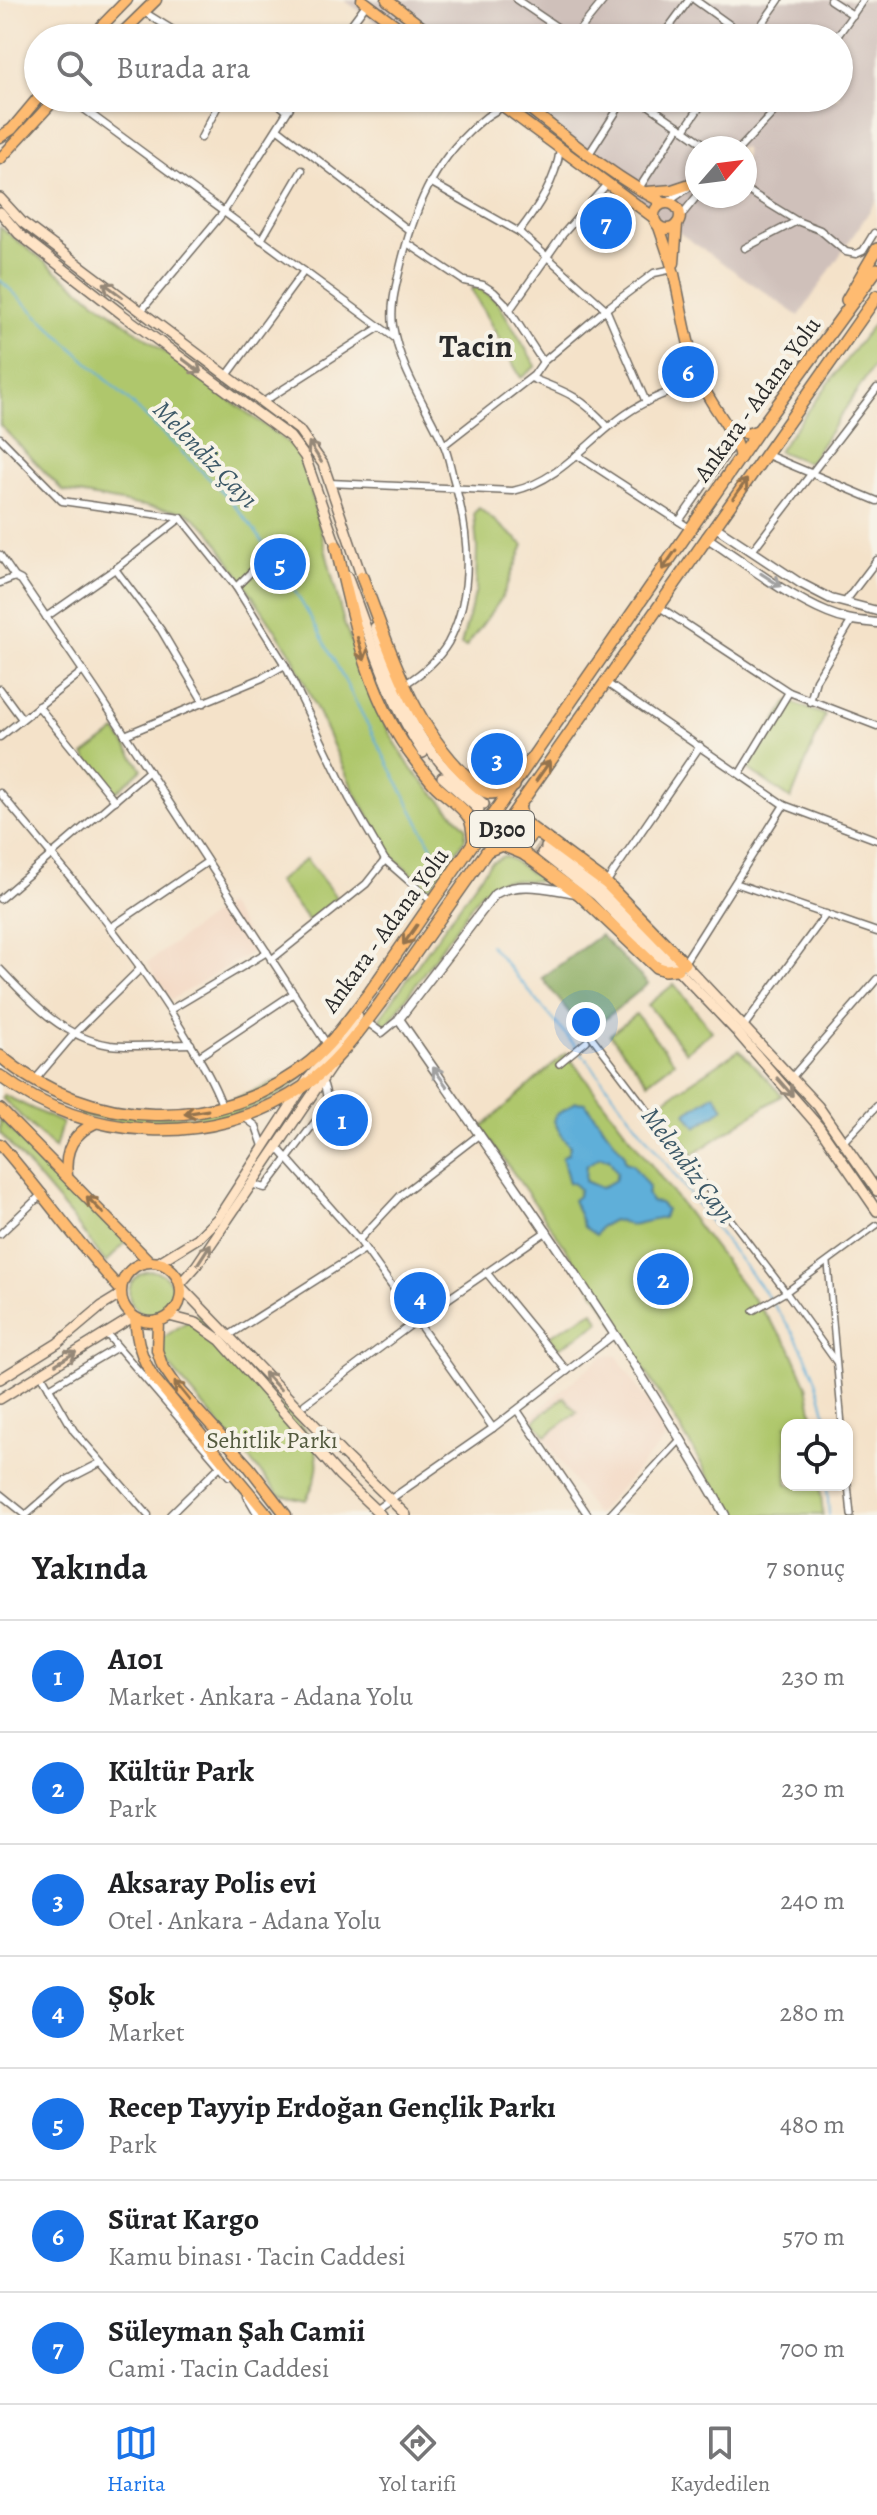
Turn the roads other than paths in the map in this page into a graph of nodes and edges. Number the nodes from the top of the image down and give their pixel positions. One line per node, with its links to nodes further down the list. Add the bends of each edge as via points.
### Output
1 (127, 0): 14 (main road)
2 (156, 0): 12 (main road)
3 (387, 0): 19 (main road)
4 (517, 0): 20 (street)
5 (604, 0): 21 (street)
6 (689, 0): 22 (street)
7 (695, 0): 23 (street)
8 (779, 0): 24 (street)
9 (830, 0): 13 (street)
10 (863, 0): 13 (street)
11 (365, 2): 17 (street); 18 (main road)
12 (144, 12): 15 (main road); 16 (street)
13 (853, 15): 25 (street)
14 (104, 24)
15 (132, 24)
16 (163, 24)
17 (350, 24)
18 (393, 24)
19 (418, 24)
20 (552, 24)
21 (584, 24)
22 (671, 24)
23 (728, 24)
24 (759, 24)
25 (846, 24)
26 (26, 112): 42 (main road)
27 (43, 112): 46 (main road)
28 (88, 112): 58 (street)
29 (215, 112): 43 (street)
30 (286, 112): 39 (street)
31 (496, 112): 48 (street, via 448,153)
32 (509, 112): 44 (main road)
33 (535, 112): 45 (main road)
34 (616, 112): 45 (street)
35 (659, 112): 38 (street)
36 (695, 112): 38 (street)
37 (774, 112): 41 (street)
38 (682, 128): 40 (street); 52 (street)
39 (278, 129): 58 (street); 62 (street)
40 (693, 136)
41 (751, 136)
42 (0, 137)
43 (201, 138)
44 (560, 149): 49 (main road); 63 (street, via 544,196)
45 (589, 154): 52 (main road)
46 (0, 159)
47 (302, 170): 65 (street)
48 (430, 182): 62 (street); 63 (street)
49 (607, 184): 61 (main road); 69 (street)
50 (685, 186): 52 (main road)
51 (685, 189): 55 (street)
52 (641, 191): 55 (main road)
53 (757, 196): 60 (street)
54 (0, 198): 76 (main road, one-way to 54, via 22,222)
55 (666, 202): 59 (main road, via 678,209); 61 (main road, via 655,209)
56 (688, 208): 59 (street)
57 (0, 212): 107 (main road, one-way to 107, via 19,234 290,437 305,457)
58 (223, 213): 65 (street); 76 (street)
59 (679, 221): 61 (main road, via 670,229); 70 (main road)
60 (797, 221): 64 (street, via 856,254); 67 (street)
61 (656, 222): 70 (main road)
62 (410, 231): 66 (street)
63 (519, 232): 69 (street)
64 (876, 232)
65 (261, 240): 72 (street)
66 (407, 243): 77 (street, via 464,281 494,292); 80 (street, via 392,299)
67 (745, 248)
68 (877, 249): 79 (highway)
69 (548, 256): 75 (street); 77 (street)
70 (673, 269): 75 (street, via 654,273); 85 (main road)
71 (877, 269): 79 (highway, Ankara - Adana Yolu / D300)
72 (304, 271): 78 (street); 83 (street)
73 (877, 296): 81 (highway, Ankara - Adana Yolu / D300)
74 (877, 307): 81 (highway)
75 (606, 309): 82 (street); 88 (street)
76 (141, 311): 83 (main road)
77 (509, 311): 82 (street)
78 (380, 327): 80 (street); 87 (street)
79 (834, 331): 91 (highway, Ankara - Adana Yolu / D300)
80 (396, 339): 94 (street, via 415,391)
81 (845, 342): 95 (highway, Ankara - Adana Yolu / D300)
82 (543, 362): 84 (street)
83 (226, 377): 87 (main road)
84 (531, 378): 90 (street, via 574,394); 94 (street)
85 (700, 381): 88 (street); 89 (main road)
86 (877, 388): 98 (street)
87 (263, 402): 99 (main road, one-way to 87, via 323,464 299,430)
88 (646, 402): 90 (street)
89 (728, 426): 91 (main road, via 747,434); 93 (main road)
90 (608, 427): 96 (street)
91 (759, 430): 97 (highway, Ankara - Adana Yolu / D300)
92 (0, 438): 102 (street, via 62,501)
93 (736, 440): 97 (main road); 103 (street)
94 (444, 445): 100 (street)
95 (765, 454): 98 (street); 104 (highway, Ankara - Adana Yolu / D300, one-way to 95)
96 (577, 455): 100 (street, via 533,487); 103 (street)
97 (740, 458): 105 (highway, Ankara - Adana Yolu / D300)
98 (810, 472): 101 (street); 108 (street)
99 (329, 483): 100 (street); 114 (main road)
100 (457, 489): 126 (street, via 468,564 461,609 448,644 424,672)
101 (877, 501)
102 (181, 518): 111 (street); 116 (street)
103 (679, 521): 105 (street)
104 (714, 526): 106 (highway, Ankara - Adana Yolu / D300); 108 (street)
105 (691, 529): 139 (highway, Ankara - Adana Yolu / D300, one-way to 139)
106 (706, 537): 118 (highway, Ankara - Adana Yolu / D300); 121 (street, one-way to 121, via 816,607)
107 (336, 546): 114 (main road, via 404,721 441,776 481,807 446,772 410,719); 146 (highway, one-way to 146, via 356,634 380,701 416,762 470,820)
108 (752, 551): 117 (street, via 800,583)
109 (0, 555): 113 (street)
110 (877, 560): 117 (street)
111 (115, 569): 120 (street); 130 (street, via 161,630)
112 (254, 569): 116 (street)
113 (15, 577): 115 (street); 120 (street)
114 (362, 577): 126 (highway)
115 (0, 583)
116 (236, 587): 123 (street)
117 (845, 602): 119 (street)
118 (658, 606): 125 (highway, Ankara - Adana Yolu / D300); 128 (street)
119 (877, 611)
120 (46, 617): 124 (street)
121 (852, 620): 122 (street); 129 (street, via 816,680)
122 (877, 623)
123 (285, 665): 130 (street); 151 (street)
124 (83, 671): 131 (street); 134 (street)
125 (605, 682): 136 (street); 142 (highway, Ankara - Adana Yolu / D300, one-way to 125)
126 (405, 684): 139 (highway, via 434,741 476,785 490,793)
127 (0, 689): 132 (street)
128 (789, 692): 129 (street); 138 (street)
129 (810, 702): 133 (street)
130 (204, 703): 134 (street)
131 (38, 706): 132 (street); 141 (street)
132 (22, 719): 135 (street)
133 (877, 726)
134 (125, 735): 137 (street)
135 (0, 737)
136 (700, 746): 138 (street); 153 (street)
137 (149, 771): 141 (street); 152 (street)
138 (740, 773): 143 (street)
139 (514, 786): 146 (highway, Ankara - Adana Yolu / D300)
140 (0, 793): 150 (street)
141 (115, 801): 150 (street)
142 (519, 805): 144 (highway, via 522,821); 148 (highway, Ankara - Adana Yolu / D300)
143 (784, 805): 145 (street); 154 (street)
144 (539, 834): 149 (highway, via 527,837); 153 (highway)
145 (877, 840)
146 (474, 844): 157 (highway, Ankara - Adana Yolu / D300)
147 (544, 850): 163 (main road, via 652,952)
148 (486, 851): 149 (highway, via 502,845); 171 (highway, Ankara - Adana Yolu / D300)
149 (525, 855): 155 (highway)
150 (52, 856): 156 (street); 159 (street)
151 (385, 860): 157 (street); 162 (street, via 366,884)
152 (207, 862): 159 (street); 161 (street)
153 (606, 883): 163 (highway)
154 (735, 883): 158 (street); 163 (street)
155 (579, 894): 163 (highway, via 656,967); 170 (street, via 523,886 495,894)
156 (0, 899)
157 (433, 902): 167 (highway, Ankara - Adana Yolu / D300, one-way to 167)
158 (826, 914): 160 (street); 172 (street)
159 (110, 928): 164 (street)
160 (877, 932)
161 (267, 952): 162 (street); 169 (street)
162 (271, 960): 168 (street)
163 (681, 966): 172 (main road); 200 (main road, one-way to 200, via 798,1101)
164 (141, 968): 169 (street); 173 (street)
165 (0, 969): 173 (street)
166 (877, 979): 181 (street)
167 (370, 992): 175 (highway, Ankara - Adana Yolu / D300); 184 (main road, via 342,1040)
168 (294, 993): 175 (street); 177 (street)
169 (170, 1010): 174 (street)
170 (399, 1019): 171 (street, via 382,1033); 190 (street, one-way to 170)
171 (366, 1022): 178 (highway, Ankara - Adana Yolu / D300)
172 (744, 1026): 181 (main road)
173 (74, 1034): 174 (street, via 111,1045); 183 (street)
174 (191, 1044): 177 (street)
175 (328, 1046): 186 (highway, Ankara - Adana Yolu / D300, via 281,1082)
176 (0, 1056): 183 (highway, Ankara - Adana Yolu / D300)
177 (198, 1057): 186 (street)
178 (337, 1058): 182 (main road); 184 (highway, Ankara - Adana Yolu / D300)
179 (559, 1064): 211 (street, via 589,1039)
180 (0, 1076): 189 (highway, Ankara - Adana Yolu / D300, via 49,1107)
181 (792, 1077): 191 (main road)
182 (322, 1080): 193 (main road); 195 (street, via 327,1106)
183 (34, 1081): 186 (highway, Ankara - Adana Yolu / D300, one-way to 183, via 178,1115 131,1114 74,1100)
184 (304, 1086): 188 (highway, Ankara - Adana Yolu / D300); 194 (main road)
185 (877, 1106): 191 (street)
186 (222, 1107)
187 (0, 1109): 196 (main road)
188 (244, 1117): 189 (highway, Ankara - Adana Yolu / D300, via 163,1130); 194 (street, via 261,1134)
189 (97, 1122): 196 (main road, via 76,1135 68,1148)
190 (480, 1134): 202 (street); 204 (street, via 401,1195)
191 (843, 1142): 198 (main road)
192 (0, 1144): 199 (main road)
193 (277, 1147): 195 (street); 197 (main road)
194 (264, 1150): 206 (main road, via 218,1218 198,1238)
195 (288, 1159): 197 (street, via 265,1188); 204 (street)
196 (67, 1176): 206 (main road, one-way to 196)
197 (251, 1184): 209 (main road, one-way to 197)
198 (877, 1191)
199 (43, 1193): 203 (street); 210 (main road)
200 (877, 1211)
201 (877, 1225): 207 (street)
202 (547, 1231): 208 (street); 218 (street)
203 (0, 1234)
204 (359, 1240): 205 (street)
205 (365, 1249): 216 (street); 219 (street)
206 (154, 1262): 209 (main road, via 173,1270); 210 (main road, via 132,1268)
207 (828, 1263): 211 (street); 221 (street)
208 (486, 1272): 216 (street); 222 (street)
209 (180, 1286): 213 (main road, via 180,1300); 219 (main road)
210 (120, 1292): 214 (main road); 224 (main road, via 58,1343)
211 (786, 1292): 212 (street); 221 (street)
212 (753, 1311)
213 (169, 1316): 215 (main road); 238 (main road, via 196,1323 220,1340)
214 (134, 1317): 215 (main road); 217 (main road); 243 (main road, via 138,1346 154,1378)
215 (158, 1321): 244 (main road, one-way to 215, via 162,1365)
216 (416, 1321): 227 (street); 230 (street)
217 (106, 1333): 220 (street); 223 (main road, one-way to 217)
218 (615, 1334): 222 (street); 231 (street)
219 (228, 1336): 236 (main road, one-way to 219)
220 (116, 1348): 225 (street); 233 (street)
221 (836, 1362): 229 (street)
222 (567, 1371): 228 (street)
223 (41, 1374): 225 (street); 226 (main road)
224 (0, 1379)
225 (49, 1388): 232 (street)
226 (0, 1399)
227 (305, 1404)
228 (517, 1410): 230 (street); 246 (street)
229 (841, 1419)
230 (493, 1428): 236 (street)
231 (681, 1439): 247 (street); 248 (street)
232 (100, 1463): 239 (street, via 65,1481); 240 (street)
233 (220, 1466): 237 (street); 241 (street)
234 (849, 1491): 249 (street)
235 (0, 1494): 239 (street)
236 (390, 1500): 238 (street); 245 (main road)
237 (256, 1512): 242 (street)
238 (378, 1512)
239 (26, 1515)
240 (148, 1515)
241 (170, 1515)
242 (245, 1515)
243 (268, 1515)
244 (286, 1515)
245 (406, 1515)
246 (588, 1515)
247 (610, 1515)
248 (725, 1515)
249 (851, 1515)

